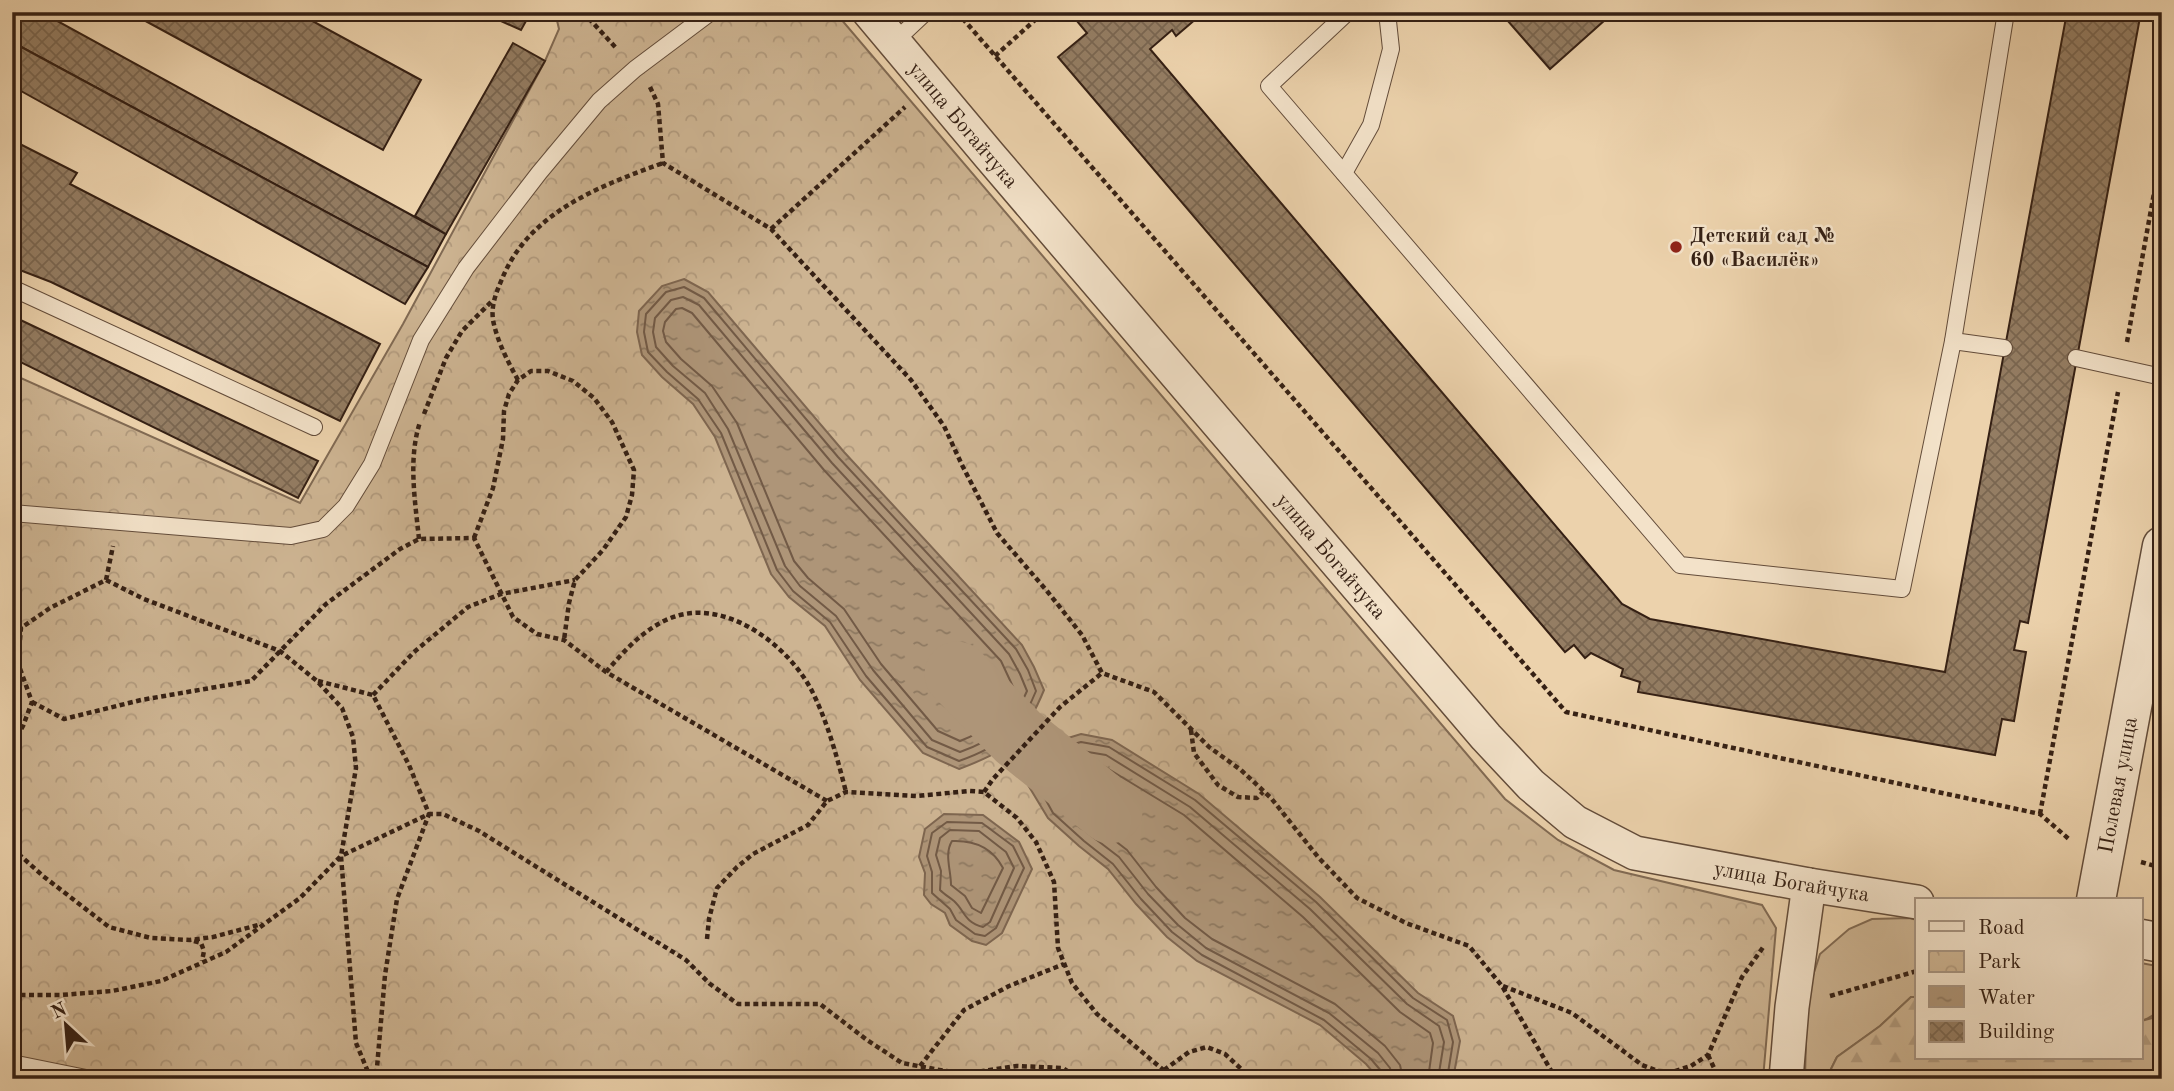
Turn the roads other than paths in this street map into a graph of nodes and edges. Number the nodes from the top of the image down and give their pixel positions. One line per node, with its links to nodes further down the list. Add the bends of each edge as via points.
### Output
1 (711, 12): 15 (lane, via 599,101 466,268 421,340 372,464 346,506 323,529 290,536)
2 (869, 12): 7 (street, улица Богайчука)
3 (926, 12): 7 (lane)
4 (1348, 12): 8 (lane, via 1269,86)
5 (1387, 12): 8 (lane, via 1391,49 1371,125)
6 (2006, 12): 10 (lane)
7 (894, 42): 17 (street, улица Богайчука, via 1531,785 1575,822 1635,853)
8 (1344, 173): 10 (lane, via 1680,565 1902,589)
9 (12, 288): 14 (lane)
10 (1953, 341): 11 (lane)
11 (2004, 348)
12 (2076, 358): 13 (lane)
13 (2162, 377)
14 (314, 427)
15 (12, 513)
16 (2162, 546): 18 (street, Полевая улица)
17 (1809, 885): 19 (street, улица Богайчука); 24 (street)
18 (2096, 898)
19 (1915, 902)
20 (2142, 939): 21 (street)
21 (2162, 943)
22 (12, 1063): 23 (lane)
23 (91, 1079)
24 (1786, 1079)

